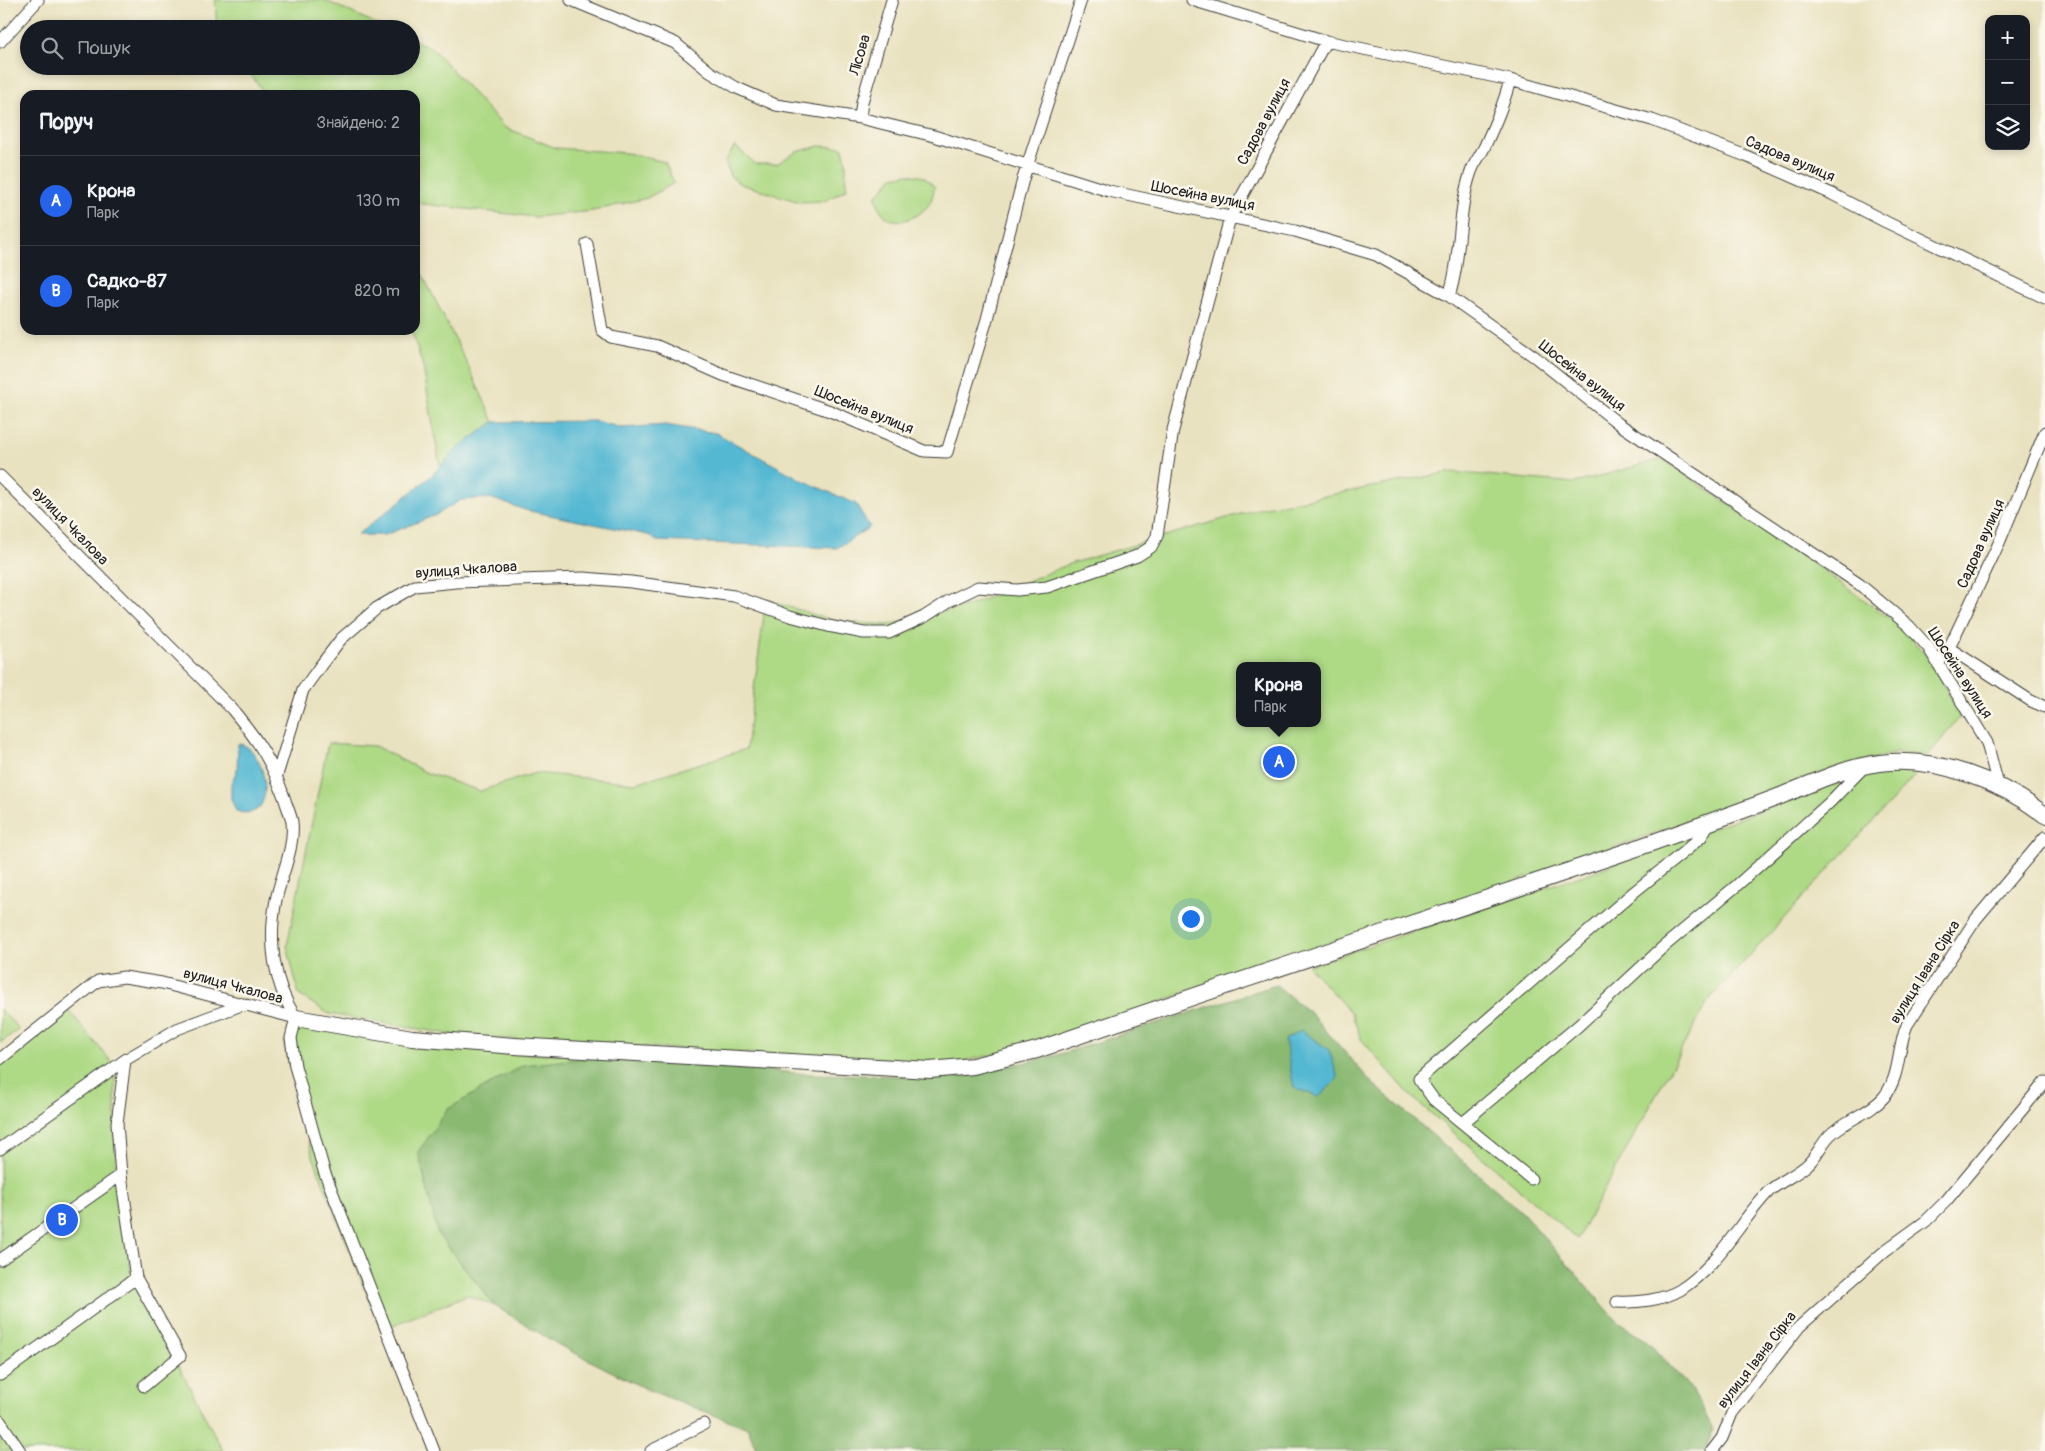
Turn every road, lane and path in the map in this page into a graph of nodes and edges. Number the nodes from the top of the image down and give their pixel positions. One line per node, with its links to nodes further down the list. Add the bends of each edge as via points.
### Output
1 (38, 0): 7 (street)
2 (571, 0): 9 (street, Шосейна вулиця, via 674,43 736,88 776,105)
3 (892, 0): 9 (street, Лісова)
4 (1081, 0): 10 (street, Шосейна вулиця)
5 (1192, 0): 6 (street, Садова вулиця)
6 (1326, 40): 8 (street, Садова вулиця); 11 (street, Садова вулиця)
7 (0, 42)
8 (1510, 80): 13 (street, via 1483,150 1471,170 1456,275); 14 (street, Садова вулиця, via 1652,120 1746,156 1832,194)
9 (860, 118): 10 (street, Шосейна вулиця, via 960,143)
10 (1029, 165): 11 (street, Шосейна вулиця, via 1109,191); 12 (street, Шосейна вулиця, via 947,452 924,451 830,411 723,375 657,346 611,337 602,330)
11 (1230, 218): 13 (street, Шосейна вулиця, via 1295,231 1376,255); 18 (street, Садова вулиця, via 1172,430 1157,536 1151,547 1137,556 1047,587 1017,590 978,587 889,633 864,633 828,626)
12 (586, 244)
13 (1449, 296): 20 (street, Шосейна вулиця, via 1535,357 1620,424 1859,584 1909,626)
14 (2045, 298)
15 (2045, 432): 16 (street, Садова вулиця)
16 (2040, 463): 19 (street, Садова вулиця)
17 (0, 476): 23 (street, вулиця Чкалова, via 231,708 256,738)
18 (760, 605): 23 (street, вулиця Чкалова, via 734,596 584,578 415,586 362,620 341,638 321,665 303,690)
19 (1949, 648): 20 (street, Садова вулиця); 21 (street, via 2031,702)
20 (1938, 664): 24 (street, Шосейна вулиця, via 1987,743)
21 (2045, 707)
22 (1863, 768): 24 (street, via 1880,763 1917,763 1951,769); 26 (street, via 1830,776); 33 (street, via 1735,887)
23 (277, 775): 29 (street, вулиця Чкалова, via 292,822 288,859 276,900 272,940 277,979 285,1002)
24 (1998, 785): 25 (street)
25 (2045, 815)
26 (1709, 823): 29 (street, via 1037,1050 973,1066 930,1070 515,1046 412,1038); 33 (street, via 1685,851 1418,1079 1434,1100)
27 (2045, 837): 39 (street, вулиця Івана Сірка, via 1976,919 1907,1025 1898,1068 1883,1098 1829,1136 1806,1166 1770,1190 1715,1262 1696,1278 1678,1291 1637,1303)
28 (244, 1004): 29 (street, вулиця Чкалова); 30 (street, вулиця Чкалова, via 124,977 98,981); 31 (street, via 177,1029)
29 (296, 1018): 45 (street, via 290,1038 295,1066 324,1171)
30 (0, 1059)
31 (126, 1060): 34 (street); 35 (street, via 117,1123)
32 (2045, 1082): 47 (street, вулиця Івана Сірка, via 1939,1207 1800,1327 1732,1413 1722,1438)
33 (1464, 1122): 36 (street)
34 (0, 1149)
35 (121, 1175): 37 (street); 38 (street)
36 (1531, 1179)
37 (0, 1260)
38 (136, 1278): 40 (street); 41 (street, via 180,1356)
39 (1617, 1302)
40 (0, 1375)
41 (144, 1386)
42 (0, 1421): 44 (street)
43 (704, 1424): 46 (street)
44 (20, 1451)
45 (434, 1451)
46 (650, 1451)
47 (1712, 1451)

